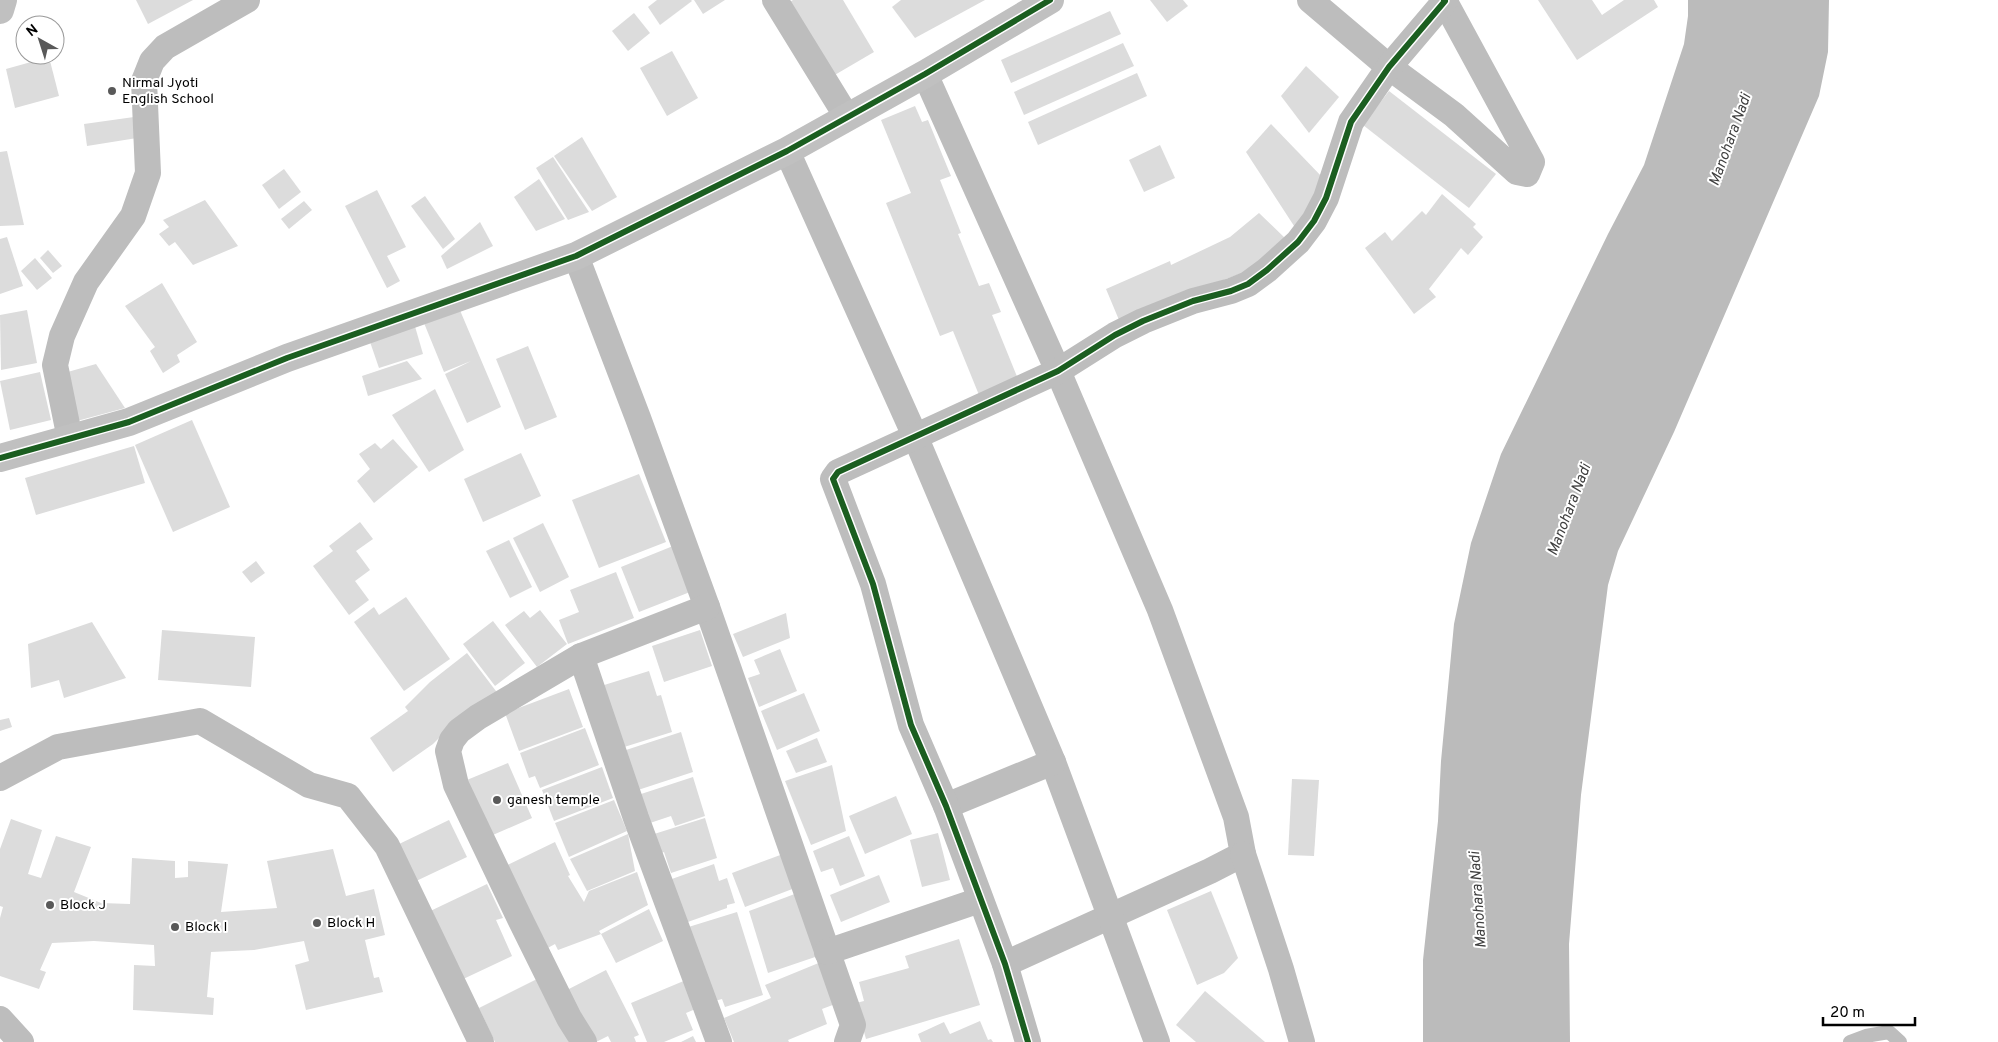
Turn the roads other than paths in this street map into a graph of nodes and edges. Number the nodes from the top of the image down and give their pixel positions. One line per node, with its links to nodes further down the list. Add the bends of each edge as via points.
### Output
1 (3, 0): 7 (street)
2 (247, 0): 15 (street, via 165,47 152,61 144,81 148,173 133,216 86,282 62,336 55,365)
3 (775, 0): 10 (street)
4 (1050, 0): 9 (street)
5 (1310, 0): 8 (street)
6 (1445, 1): 8 (street); 8 (street, via 1532,162 1528,174 1517,172 1454,115)
7 (0, 10)
8 (1389, 67): 13 (street, via 1351,122 1326,198 1298,242 1248,284 1192,300 1143,321)
9 (925, 74): 10 (street); 13 (street)
10 (847, 117): 11 (street)
11 (787, 151): 12 (street); 14 (street)
12 (576, 256): 15 (street, via 287,358 129,422); 17 (street)
13 (1058, 371): 14 (street); 22 (street, via 1160,610 1236,817)
14 (914, 436): 19 (street); 21 (street, via 838,472 834,479 873,584 911,725)
15 (70, 439): 16 (street)
16 (0, 458)
17 (707, 607): 18 (street); 25 (street)
18 (581, 656): 30 (street, via 478,717 459,732 448,751 456,785 532,944); 31 (street, via 636,818)
19 (1053, 762): 21 (street); 24 (street)
20 (0, 778): 29 (street, via 58,747 200,721 309,785 348,796 387,846)
21 (946, 806): 23 (street)
22 (1243, 854): 24 (street); 35 (street)
23 (980, 900): 25 (street); 26 (street)
24 (1111, 916): 26 (street); 34 (street)
25 (827, 952): 32 (street, via 853,1024)
26 (1005, 964): 33 (street)
27 (0, 1020): 28 (street)
28 (21, 1042)
29 (482, 1042)
30 (584, 1042)
31 (719, 1042)
32 (847, 1042)
33 (1028, 1042)
34 (1157, 1042)
35 (1302, 1042)
36 (1850, 1042): 37 (lane, via 1889,1032)
37 (1900, 1042)

